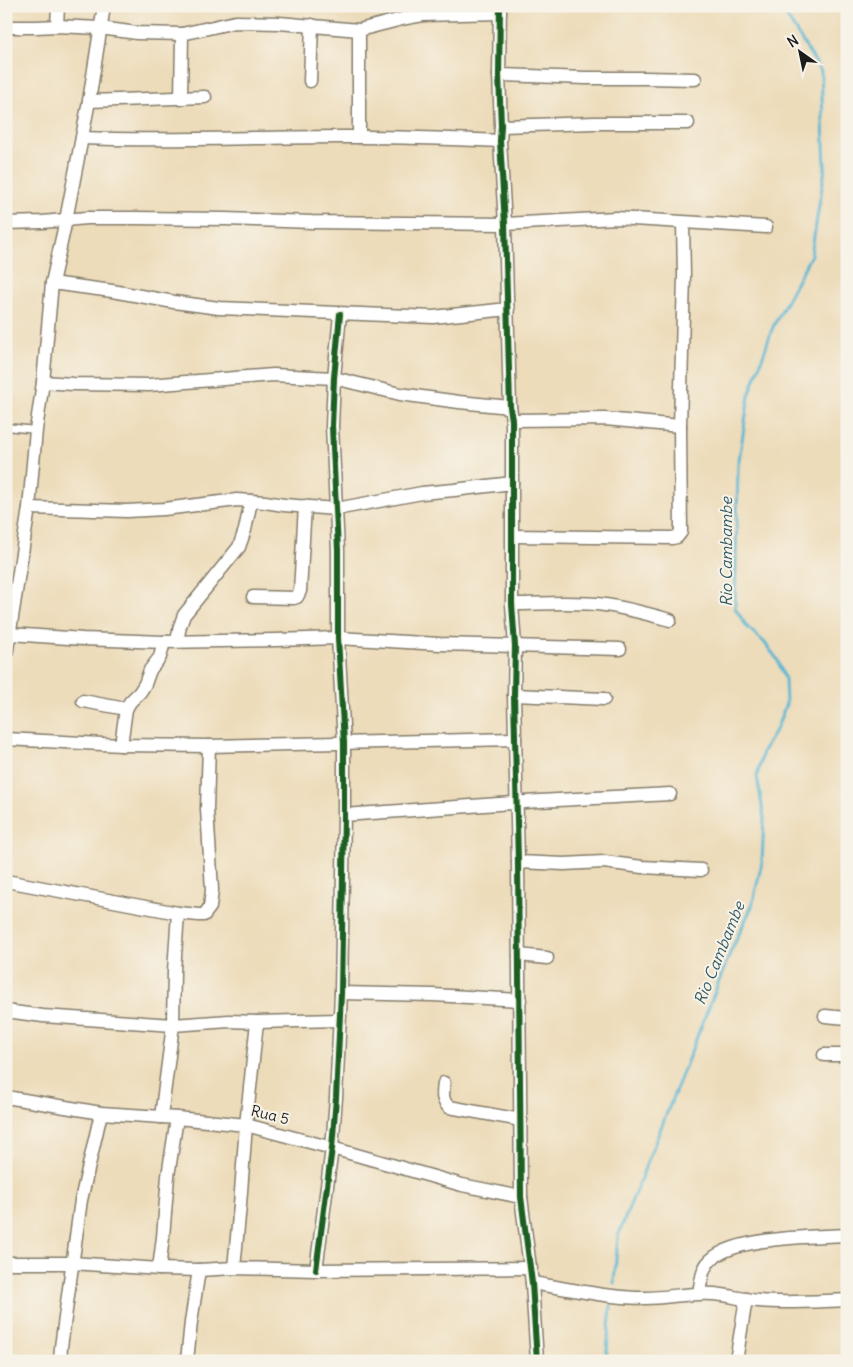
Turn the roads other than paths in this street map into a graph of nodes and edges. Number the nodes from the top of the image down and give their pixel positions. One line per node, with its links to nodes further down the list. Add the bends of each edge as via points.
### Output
1 (58, 6): 5 (street)
2 (104, 6): 7 (street)
3 (500, 10): 8 (street, via 423,15); 10 (street)
4 (312, 25): 8 (street); 9 (street, via 235,22); 12 (street)
5 (57, 26): 6 (street); 7 (street)
6 (6, 27)
7 (100, 28): 9 (street); 15 (street)
8 (359, 30): 18 (street)
9 (182, 34): 14 (street)
10 (499, 75): 11 (street); 17 (street)
11 (695, 79)
12 (310, 81)
13 (205, 97): 14 (street)
14 (181, 99): 15 (street)
15 (89, 101): 19 (street)
16 (688, 123): 17 (street)
17 (501, 126): 20 (street)
18 (359, 137): 19 (street); 20 (street)
19 (82, 138): 21 (street)
20 (500, 141): 24 (street)
21 (66, 220): 22 (street); 24 (street, via 134,218); 26 (street)
22 (6, 223)
23 (683, 223): 24 (street, via 616,218); 25 (street); 33 (street)
24 (505, 224): 27 (street)
25 (766, 227)
26 (52, 283): 28 (street, via 219,308); 30 (street)
27 (508, 309): 28 (street, via 433,317); 31 (street)
28 (340, 314): 29 (street)
29 (334, 378): 30 (street, via 273,375 149,385); 31 (street, via 400,394); 40 (street, via 332,426)
30 (43, 382): 35 (street)
31 (510, 407): 32 (street)
32 (512, 420): 33 (street, via 605,419); 36 (street)
33 (680, 426): 41 (street, via 681,532 677,537)
34 (6, 427): 35 (lane)
35 (36, 430): 39 (street)
36 (512, 483): 40 (street, via 422,493); 41 (street)
37 (251, 501): 38 (street); 39 (street, via 127,511); 47 (street, via 239,547 184,615)
38 (305, 506): 40 (street); 42 (street, via 297,597)
39 (29, 508): 45 (street)
40 (336, 509): 46 (street)
41 (513, 536): 43 (street)
42 (254, 597)
43 (512, 604): 44 (street, via 606,605); 49 (street)
44 (670, 620)
45 (10, 634): 48 (street); 51 (street)
46 (338, 638): 47 (street); 49 (street); 58 (street)
47 (177, 641): 48 (street)
48 (164, 642): 55 (street, via 145,684)
49 (515, 646): 50 (street); 52 (street)
50 (620, 648)
51 (6, 656)
52 (514, 695): 53 (street); 57 (street)
53 (604, 698)
54 (83, 701): 55 (street)
55 (126, 709): 59 (street)
56 (6, 739): 59 (street)
57 (515, 739): 58 (street); 62 (street)
58 (344, 743): 60 (street); 63 (street)
59 (120, 746): 60 (street)
60 (209, 746): 67 (street, via 210,907 200,916)
61 (670, 794): 62 (street)
62 (516, 803): 63 (street); 64 (street)
63 (344, 815): 70 (street)
64 (518, 862): 65 (street, via 612,862); 68 (street)
65 (701, 870)
66 (6, 880): 67 (street)
67 (178, 913): 77 (street)
68 (519, 955): 69 (street); 71 (street)
69 (547, 958)
70 (341, 993): 71 (street); 75 (street)
71 (520, 1000): 85 (street)
72 (6, 1011): 77 (street)
73 (825, 1016): 74 (street)
74 (847, 1018)
75 (340, 1020): 76 (street); 87 (street)
76 (257, 1022): 77 (street); 86 (street)
77 (173, 1025): 83 (street)
78 (824, 1055): 79 (street)
79 (847, 1055)
80 (444, 1082): 85 (street, via 444,1103 449,1107)
81 (6, 1096): 82 (street, Rua 5)
82 (101, 1113): 83 (street, Rua 5); 91 (street, via 81,1200)
83 (161, 1117): 84 (street, Rua 5)
84 (177, 1118): 86 (street, Rua 5); 94 (street)
85 (521, 1120): 88 (street)
86 (246, 1125): 87 (street, Rua 5); 92 (street)
87 (332, 1148): 88 (street, Rua 5, via 462,1185); 96 (street)
88 (521, 1197): 93 (street)
89 (847, 1235): 98 (street, via 765,1240 735,1246 708,1263 702,1274)
90 (6, 1263): 91 (street)
91 (72, 1263): 94 (street); 101 (street)
92 (234, 1268): 95 (street); 96 (street)
93 (530, 1268): 96 (street); 97 (street)
94 (158, 1269): 95 (street)
95 (198, 1270): 102 (street)
96 (316, 1270)
97 (532, 1283): 98 (street, via 633,1298); 103 (street)
98 (699, 1294): 99 (street)
99 (746, 1299): 100 (street, via 786,1302); 104 (street)
100 (847, 1300)
101 (60, 1361)
102 (187, 1361)
103 (537, 1361)
104 (736, 1361)

